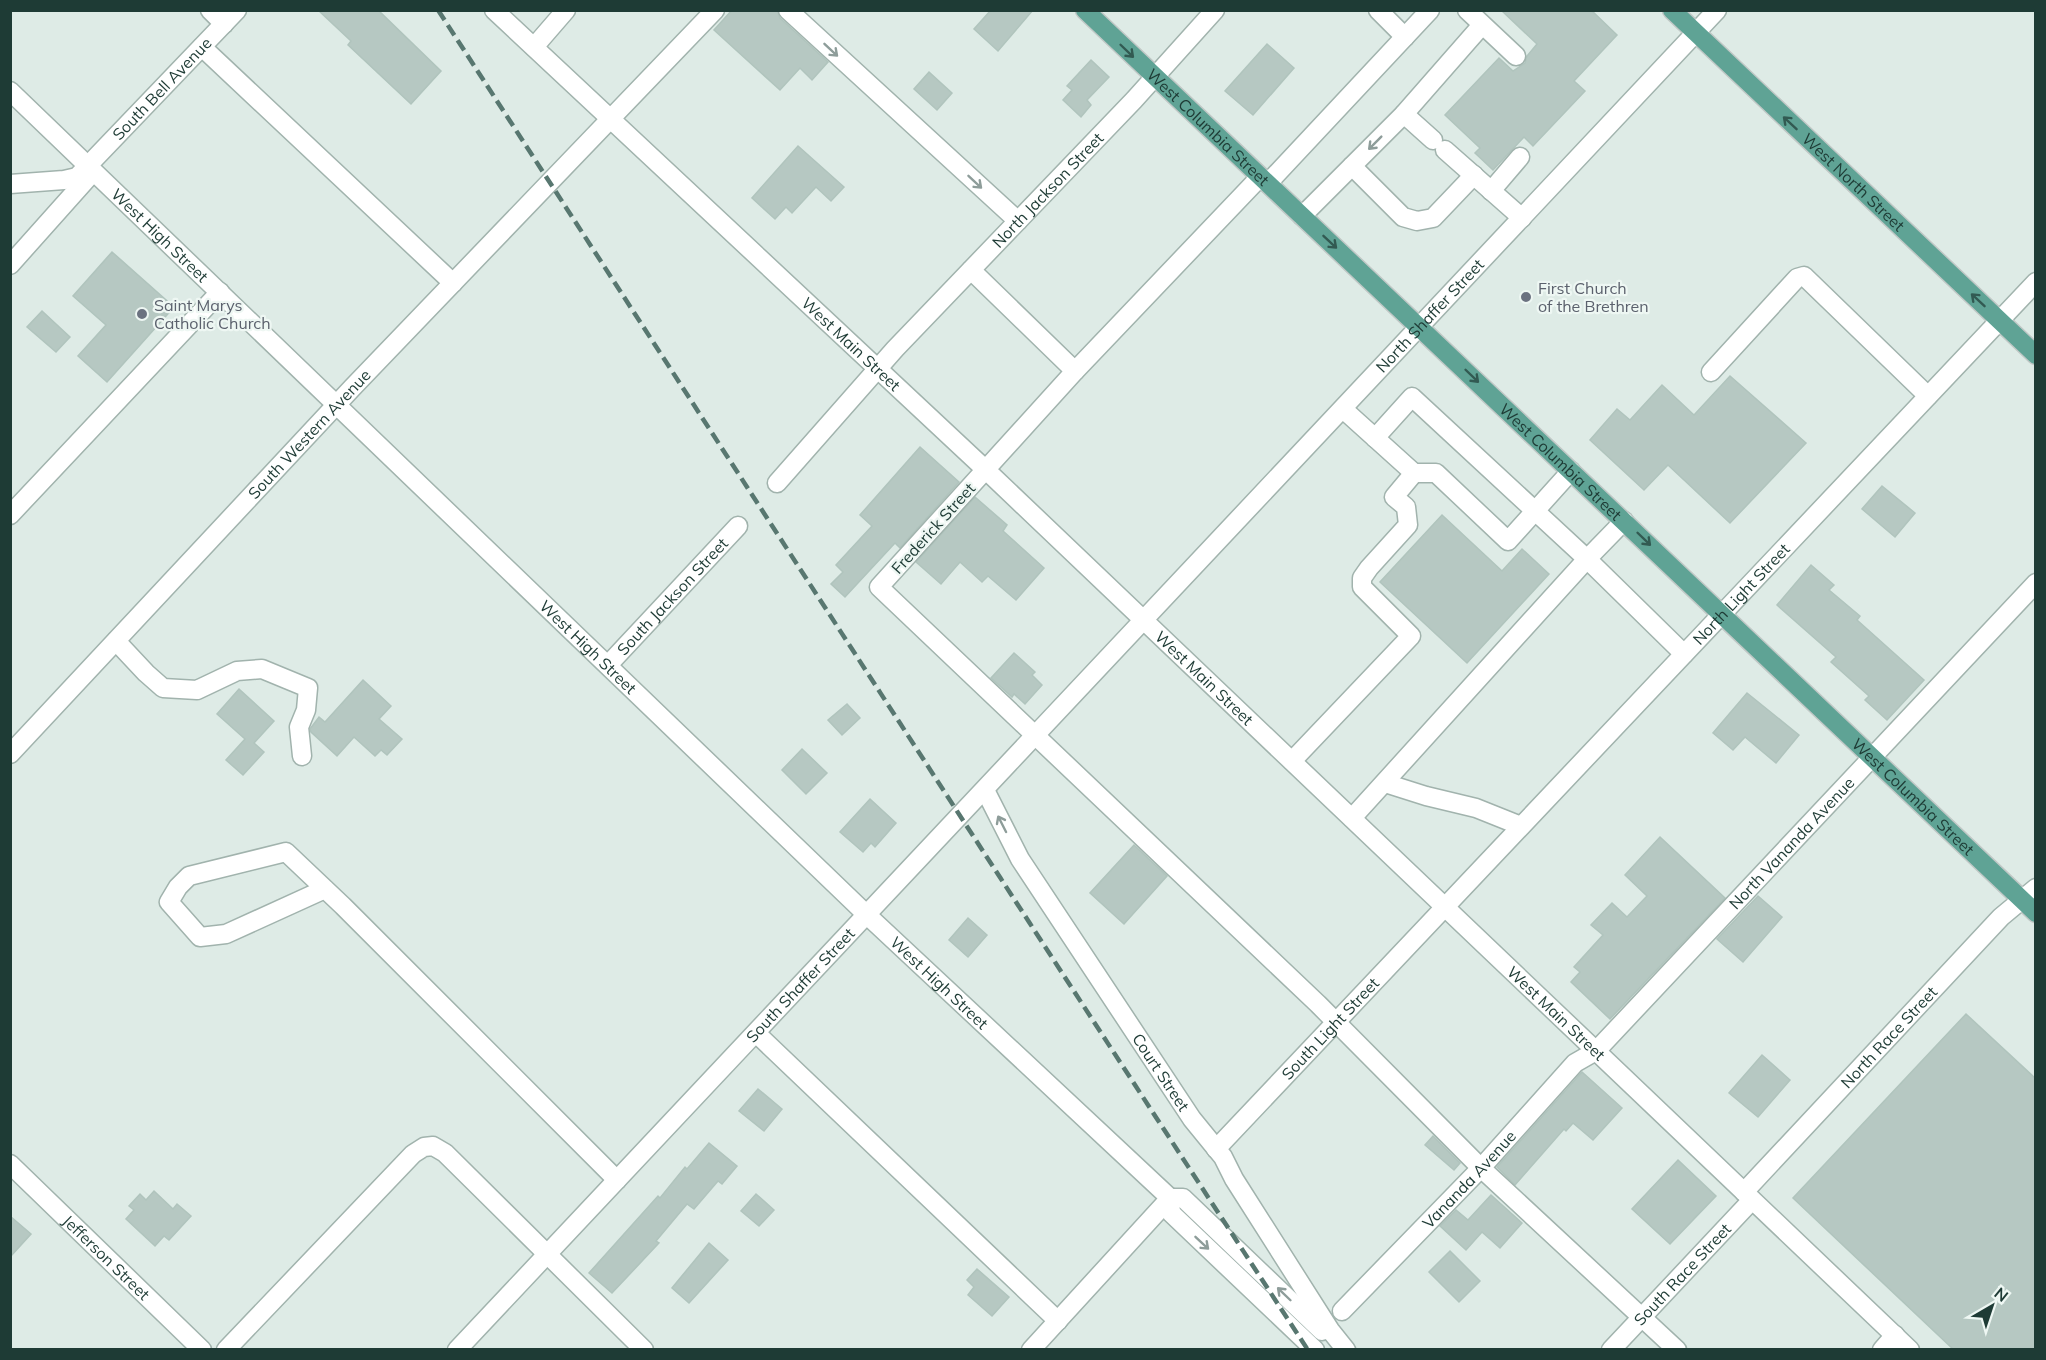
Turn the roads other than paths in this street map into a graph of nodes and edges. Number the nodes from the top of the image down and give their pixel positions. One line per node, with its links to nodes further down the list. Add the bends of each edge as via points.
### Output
1 (210, 10): 13 (street)
2 (494, 10): 18 (street, West Main Street)
3 (566, 10): 18 (street)
4 (716, 10): 23 (street, South Western Avenue)
5 (788, 10): 33 (street, one-way to 33)
6 (1085, 10): 20 (main road, West Columbia Street, one-way to 20)
7 (1215, 10): 20 (street, North Jackson Street)
8 (1378, 10): 16 (street)
9 (1430, 10): 16 (street, Frederick Street)
10 (1467, 10): 14 (street)
11 (1672, 10): 15 (main road, West North Street)
12 (1717, 10): 15 (street, North Shaffer Street)
13 (230, 17): 17 (street, South Bell Avenue)
14 (1482, 25): 19 (street); 22 (street)
15 (1696, 33): 32 (street, North Shaffer Street); 39 (main road, West North Street, one-way to 15)
16 (1405, 37): 28 (street, Frederick Street)
17 (202, 47): 26 (street, South Bell Avenue); 37 (street)
18 (534, 47): 23 (street, West Main Street)
19 (1516, 56)
20 (1154, 77): 28 (main road, West Columbia Street); 33 (street, North Jackson Street)
21 (10, 91): 26 (street, West High Street)
22 (1404, 114): 25 (street, one-way to 25); 27 (street)
23 (611, 118): 37 (street, South Western Avenue); 42 (street, West Main Street)
24 (1520, 157): 30 (street)
25 (1352, 166): 27 (street, via 1403,218 1418,221 1433,218); 31 (street)
26 (92, 169): 29 (street, via 63,180); 34 (street, South Bell Avenue); 38 (street, West High Street)
27 (1474, 175): 30 (street)
28 (1264, 180): 31 (main road, West Columbia Street); 43 (street, Frederick Street)
29 (10, 184)
30 (1491, 191): 32 (street)
31 (1302, 216): 40 (main road, West Columbia Street, one-way to 40)
32 (1522, 218): 40 (street, North Shaffer Street)
33 (1018, 221): 35 (street, North Jackson Street)
34 (10, 265)
35 (971, 270): 42 (street, North Jackson Street); 43 (street)
36 (2036, 282): 39 (street, North Light Street)
37 (453, 283): 46 (street, South Western Avenue)
38 (220, 292): 46 (street, West High Street); 54 (street)
39 (1999, 321): 41 (main road, West North Street); 45 (street, North Light Street)
40 (1420, 327): 47 (street, North Shaffer Street); 50 (main road, West Columbia Street, one-way to 50)
41 (2036, 355)
42 (878, 368): 49 (street, West Main Street); 52 (street)
43 (1076, 371): 49 (street, Frederick Street)
44 (1711, 372): 45 (street, via 1797,278 1804,276)
45 (1928, 396): 59 (street, North Light Street)
46 (338, 405): 61 (street, South Western Avenue); 63 (street, West High Street)
47 (1343, 409): 48 (street); 60 (street, North Shaffer Street)
48 (1375, 438): 51 (street); 53 (street, via 1412,398)
49 (986, 470): 60 (street, West Main Street); 64 (street, Frederick Street, via 879,587)
50 (1571, 471): 53 (street); 55 (main road, West Columbia Street)
51 (1414, 473): 53 (street, via 1436,473 1508,541); 68 (street, via 1394,497 1406,507 1408,525 1362,578 1362,587 1411,636)
52 (777, 483)
53 (1535, 511): 57 (street)
54 (10, 515)
55 (1624, 521): 57 (street); 59 (main road, West Columbia Street, one-way to 59)
56 (738, 526): 63 (street, South Jackson Street)
57 (1587, 559): 62 (street); 69 (street)
58 (2036, 583): 67 (street, North Vananda Avenue)
59 (1722, 614): 62 (street, North Light Street); 67 (main road, West Columbia Street)
60 (1144, 621): 64 (street, South Shaffer Street); 68 (street, West Main Street)
61 (116, 641): 65 (street, South Western Avenue); 66 (street, via 163,688 197,690 237,671 262,669 308,688 299,727)
62 (1684, 654): 72 (street, North Light Street)
63 (608, 665): 77 (street, West High Street)
64 (1036, 735): 70 (street, South Shaffer Street); 78 (street)
65 (10, 754)
66 (302, 756)
67 (1872, 757): 74 (main road, West Columbia Street); 80 (street, North Vananda Avenue)
68 (1292, 761): 71 (street, West Main Street)
69 (1385, 783): 71 (street); 72 (street, via 1476,808)
70 (985, 790): 77 (street, South Shaffer Street); 81 (street, Court Street, one-way to 70, via 1192,1119 1020,859)
71 (1352, 819): 75 (street, West Main Street)
72 (1521, 826): 75 (street, North Light Street)
73 (325, 889): 73 (street, via 286,852 189,876 169,902 200,937 226,934); 84 (street)
74 (2029, 893): 76 (main road, West Columbia Street); 85 (street, North Race Street, via 2001,917)
75 (1445, 907): 78 (street, South Light Street); 80 (street, West Main Street)
76 (2036, 913)
77 (867, 915): 79 (street, South Shaffer Street); 86 (street, West High Street)
78 (1336, 1022): 81 (street, South Light Street); 83 (street)
79 (756, 1033): 84 (street, South Shaffer Street); 90 (street)
80 (1596, 1051): 83 (street, Vananda Avenue, via 1575,1063); 85 (street, West Main Street)
81 (1216, 1149): 98 (street, Court Street)
82 (10, 1164): 92 (street, Jefferson Street)
83 (1481, 1168): 88 (street, Vananda Avenue); 89 (street)
84 (617, 1180): 87 (street, South Shaffer Street)
85 (1748, 1196): 89 (street, South Race Street); 91 (street, West Main Street)
86 (1170, 1198): 90 (street); 97 (street, West High Street, one-way to 97, via 1171,1213); 98 (street, West High Street, one-way to 86, via 1183,1198)
87 (548, 1253): 93 (street, via 445,1153 433,1146 424,1147); 94 (street, South Shaffer Street); 95 (street)
88 (1342, 1311)
89 (1641, 1318): 99 (street, South Race Street); 100 (street)
90 (1058, 1321): 96 (street)
91 (1895, 1335): 101 (street); 102 (street, West Main Street)
92 (201, 1350)
93 (226, 1350)
94 (458, 1350)
95 (645, 1350)
96 (1031, 1350)
97 (1315, 1350)
98 (1344, 1350)
99 (1611, 1350)
100 (1677, 1350)
101 (1882, 1350)
102 (1910, 1350)

